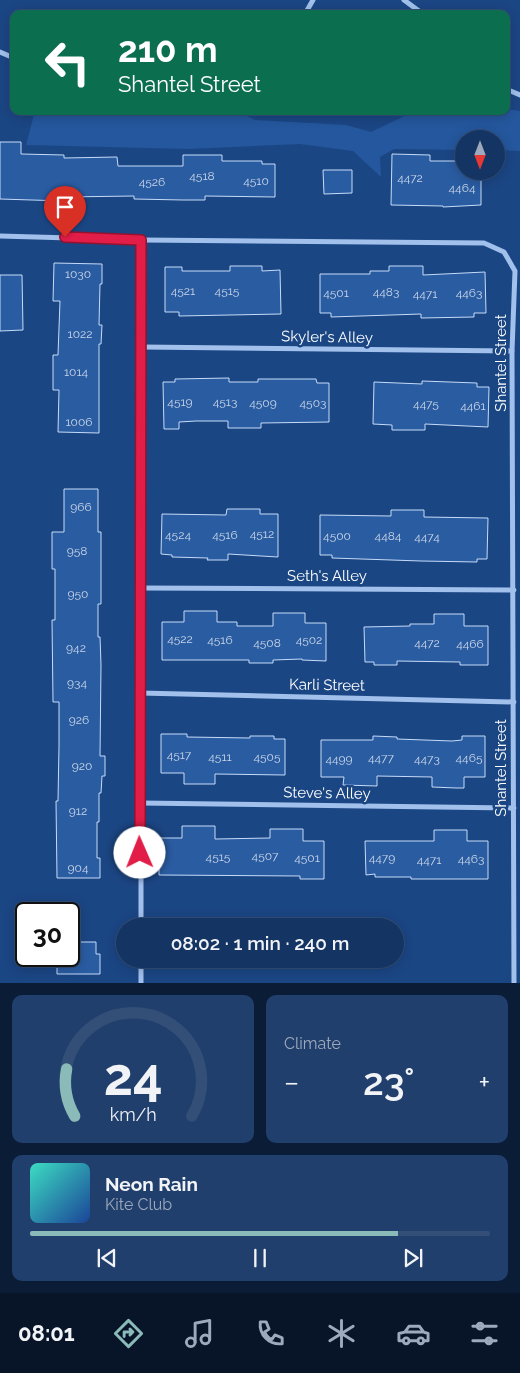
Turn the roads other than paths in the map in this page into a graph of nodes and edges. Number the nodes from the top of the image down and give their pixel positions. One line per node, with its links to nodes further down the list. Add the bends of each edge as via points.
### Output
1 (404, 0): 2 (street)
2 (418, 10)
3 (0, 236): 4 (street, Shantel Street)
4 (141, 240): 5 (street); 6 (street, Shantel Street, via 484,243 504,252 515,271)
5 (142, 347): 6 (street, Skyler's Alley); 7 (street)
6 (512, 351): 8 (street, Shantel Street)
7 (140, 588): 8 (street, Seth's Alley); 9 (street)
8 (514, 590): 10 (street, Shantel Street)
9 (140, 693): 10 (street, Karli Street); 11 (street)
10 (514, 702): 12 (street, Shantel Street)
11 (140, 803): 12 (street, Steve's Alley); 13 (street)
12 (514, 808): 16 (street, Shantel Street)
13 (141, 918)
14 (141, 968): 15 (street)
15 (141, 983)
16 (514, 983)

